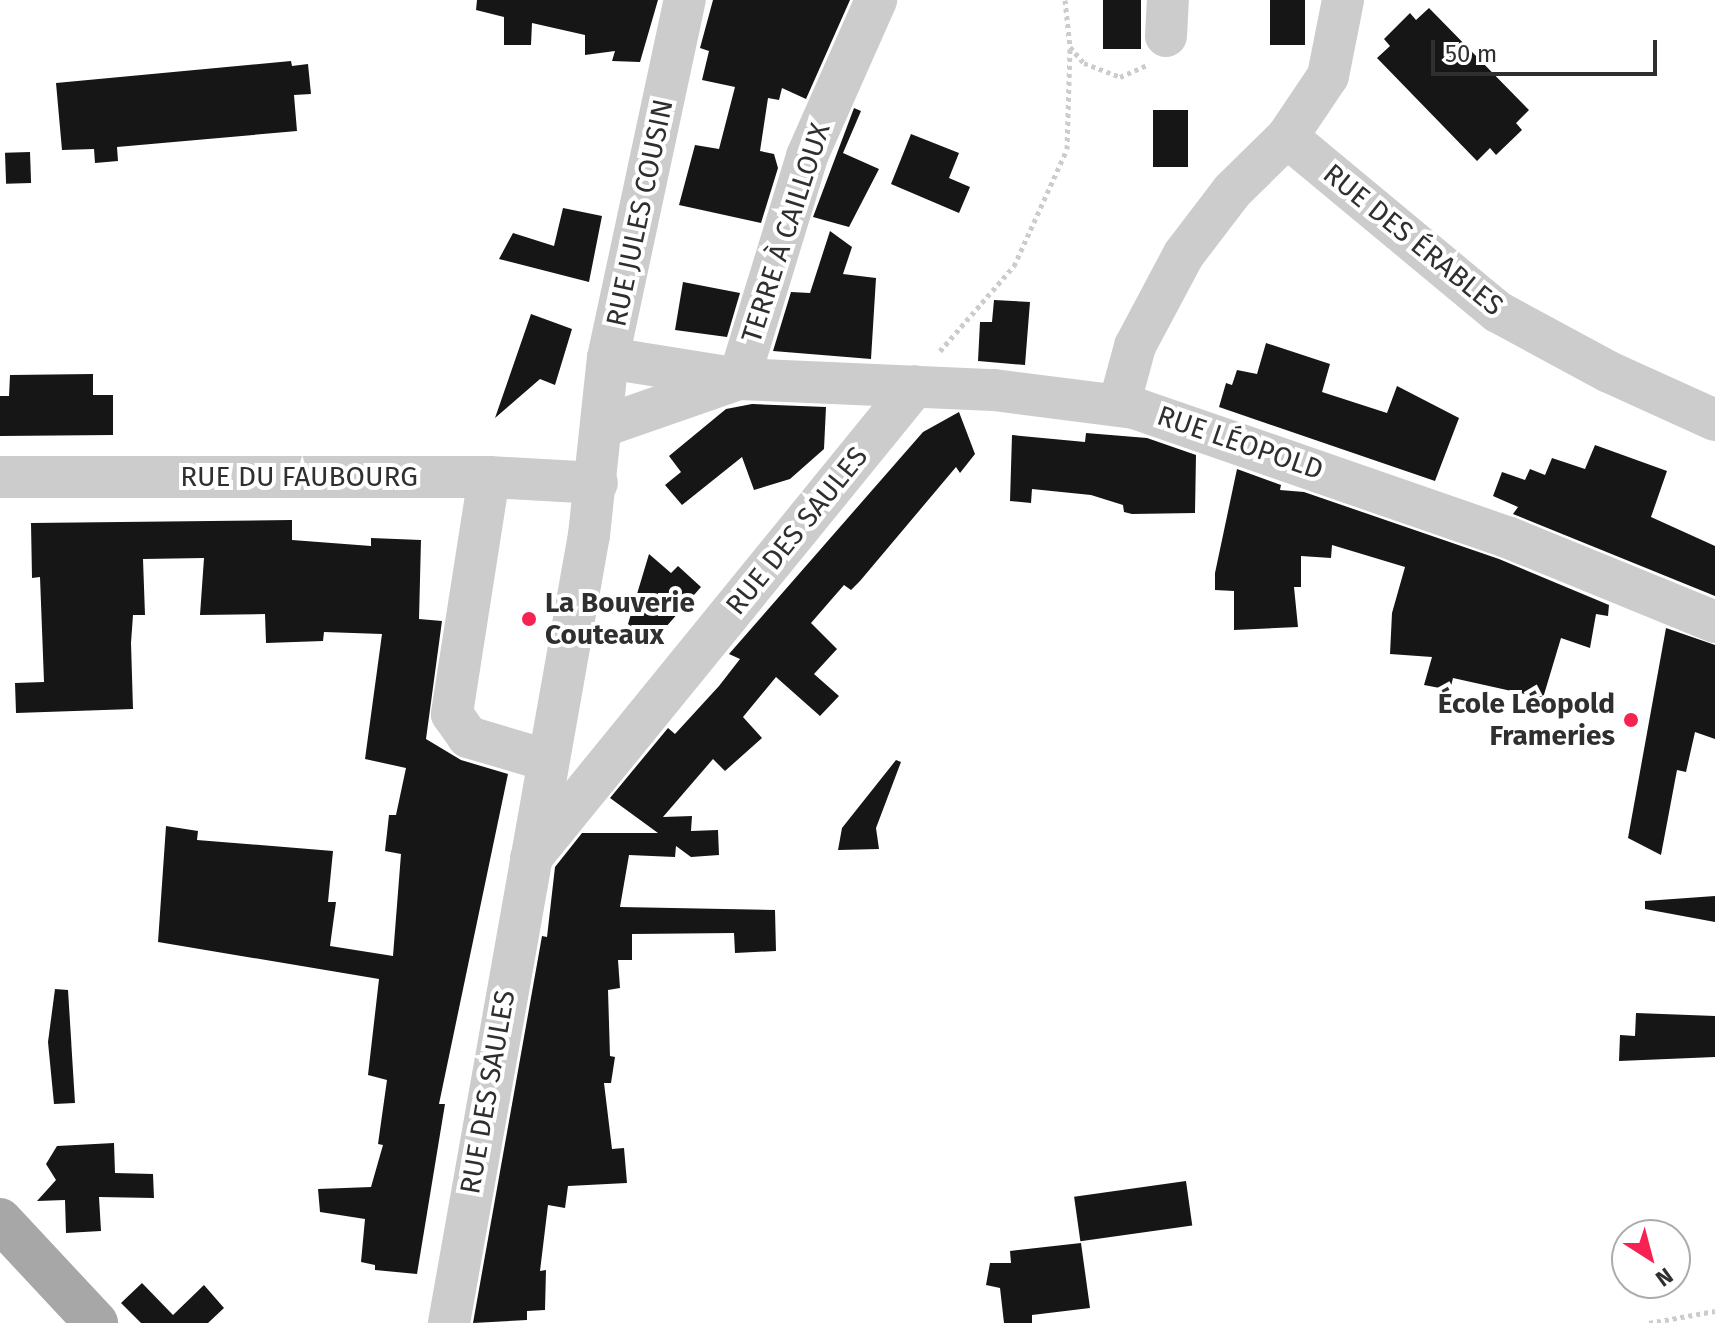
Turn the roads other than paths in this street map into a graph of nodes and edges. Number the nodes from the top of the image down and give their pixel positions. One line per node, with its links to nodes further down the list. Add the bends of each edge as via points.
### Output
1 (685, 0): 5 (street, RUE JULES COUSIN)
2 (876, 0): 6 (street, TERRE À CAILLOUX, via 807,156)
3 (1343, 0): 4 (street, via 1328,76)
4 (1287, 137): 8 (street, via 1232,191 1184,254 1135,346); 9 (street, RUE DES ÉRABLES, via 1498,312 1609,372)
5 (608, 358): 6 (street, RUE LÉOPOLD); 10 (street, RUE JULES COUSIN)
6 (739, 379): 7 (street, RUE LÉOPOLD); 10 (street, RUE LÉOPOLD)
7 (915, 386): 8 (street, RUE LÉOPOLD); 16 (street, RUE DES SAULES)
8 (1119, 405): 14 (street, RUE LÉOPOLD, via 1187,423 1507,537)
9 (1715, 420)
10 (601, 427): 13 (street, RUE DES SAULES)
11 (0, 477): 12 (street, RUE DU FAUBOURG)
12 (489, 477): 13 (street, RUE DU FAUBOURG); 15 (street, via 452,714 468,737)
13 (597, 483): 15 (street, RUE DES SAULES)
14 (1715, 622)
15 (546, 760): 16 (street, RUE DES SAULES)
16 (527, 862): 19 (street, RUE DES SAULES)
17 (0, 1220): 18 (main road)
18 (96, 1323)
19 (449, 1323)

